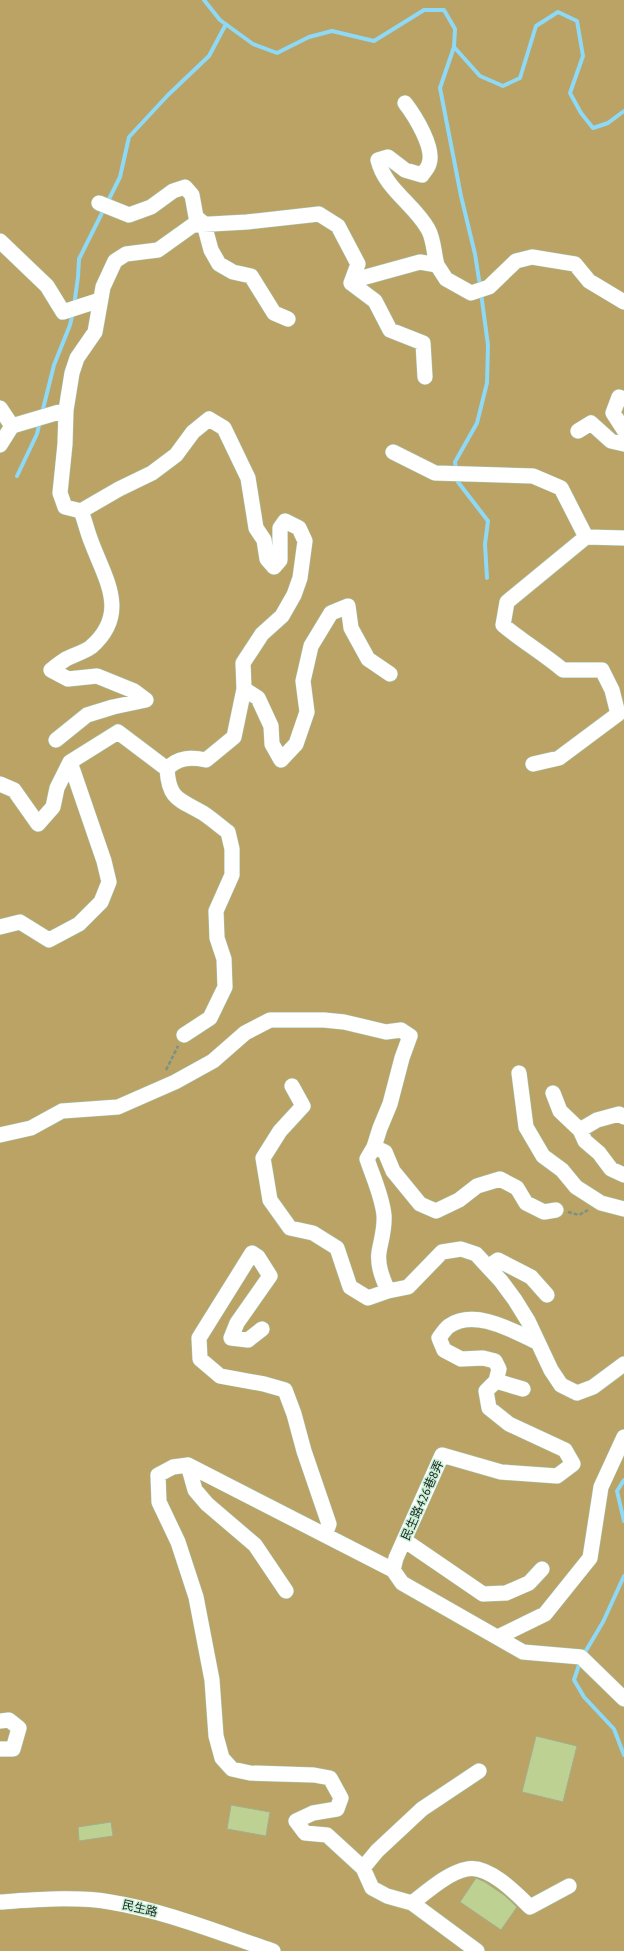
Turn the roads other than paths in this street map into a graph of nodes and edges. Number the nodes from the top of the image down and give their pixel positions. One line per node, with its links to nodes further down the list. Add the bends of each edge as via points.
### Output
1 (405, 103): 5 (street, via 423,131 430,164 422,175 405,170 388,157 378,160 381,172 429,230)
2 (99, 204): 3 (street, via 128,216 151,207 173,190 185,187 192,195 196,217)
3 (204, 224): 6 (street, via 319,214 338,226 358,264); 7 (street, via 193,225 158,250 126,254 115,261); 9 (street, via 218,264 233,272 251,276 274,313)
4 (0, 241): 7 (street, via 47,286 63,312)
5 (437, 265): 6 (street, via 420,262); 8 (street, via 446,279 471,292 489,287 516,261 532,257 575,264 589,282)
6 (351, 283): 10 (street, via 374,301 390,330 424,343)
7 (100, 300): 13 (street, via 95,332 77,358)
8 (624, 302)
9 (288, 319)
10 (425, 377)
11 (624, 399): 15 (street, via 619,397 613,413)
12 (0, 408): 14 (street)
13 (59, 412): 14 (street); 20 (street, via 65,444 60,493 65,507)
14 (12, 426): 18 (street)
15 (624, 430)
16 (578, 431): 17 (street, via 591,423 611,442)
17 (624, 444)
18 (0, 445)
19 (393, 452): 21 (street, via 435,474 533,476 561,488)
20 (81, 511): 24 (street, via 152,473 176,455 193,432 210,419 224,428 248,478 256,528 264,540 267,559 274,567 280,560 280,528 285,521 299,528 304,542 300,578 294,595 282,616 262,634 243,663); 25 (street, via 107,576 112,602 111,619 104,633 90,648 51,670 68,679 97,676 134,691 146,700 87,715)
21 (586, 537): 22 (street); 27 (street, via 507,602 503,625 563,670 602,670 612,690 618,714 560,758)
22 (624, 538)
23 (390, 674): 24 (street, via 368,659 350,628 348,606 331,613 311,646 303,681 307,712 296,744 281,760 272,744 271,726 258,698)
24 (244, 689): 28 (street, via 234,736 206,760 190,757 173,762)
25 (56, 740)
26 (70, 762): 28 (street, via 118,732); 29 (street, via 57,788 53,807 38,824 14,790); 30 (street, via 109,882 101,902 79,924 49,940 20,922)
27 (533, 764)
28 (167, 769): 31 (street, via 168,786 181,802 204,814 228,832 232,849 232,875 216,911 217,938 224,959 225,988 210,1018)
29 (0, 784)
30 (0, 927)
31 (184, 1035)
32 (519, 1072): 40 (street, via 526,1127 543,1156 562,1170 576,1187 601,1204)
33 (292, 1086): 43 (street, via 303,1106 280,1131 263,1158 270,1200 290,1228 313,1233 337,1248 350,1287 368,1298)
34 (552, 1093): 36 (street, via 560,1111)
35 (624, 1117): 36 (street, via 620,1114 597,1120)
36 (580, 1130): 39 (street, via 585,1141 599,1153 611,1169)
37 (0, 1136): 38 (street, via 31,1128 62,1111 118,1107 175,1082 213,1061 246,1032 270,1020 324,1020 386,1032 401,1030 410,1036)
38 (374, 1147): 41 (street, via 386,1152 393,1171 420,1204 436,1211 460,1200 477,1186 500,1179 517,1188 526,1203 544,1212); 43 (street, via 367,1159 384,1216 383,1236 378,1254 380,1273)
39 (624, 1175)
40 (624, 1209)
41 (556, 1210)
42 (488, 1267): 43 (street, via 476,1254 461,1249 442,1252 408,1287); 44 (street, via 498,1260 531,1277); 46 (street, via 515,1300)
43 (388, 1291)
44 (548, 1295)
45 (262, 1330): 52 (street, via 248,1340 231,1338 238,1323 270,1276 258,1257 252,1253 198,1338 200,1359 220,1376 284,1390 329,1524)
46 (537, 1342): 47 (street, via 562,1385 577,1393 593,1387); 48 (street, via 495,1323 468,1319 449,1326 439,1338 444,1350 461,1359 483,1358 495,1361 499,1369)
47 (624, 1364)
48 (496, 1381): 49 (street); 53 (street, 民生路426巷8弄, via 486,1391 490,1408 509,1424 564,1450 573,1464 557,1476 501,1472 442,1455)
49 (523, 1389)
50 (624, 1437): 57 (street, via 601,1487 590,1558 545,1614)
51 (188, 1465): 52 (street); 56 (street, via 195,1490 207,1504 255,1545); 62 (street, via 173,1467 158,1475 159,1502 178,1542 196,1597 212,1680 216,1736 222,1758 232,1769 250,1773 330,1778 341,1798 337,1809 313,1813 296,1821 305,1833 327,1835)
52 (325, 1535): 55 (street)
53 (404, 1540): 54 (street, via 483,1594 506,1593 529,1583); 55 (street, 民生路426巷8弄)
54 (542, 1569)
55 (393, 1570): 57 (street, via 402,1583)
56 (286, 1591)
57 (498, 1636): 58 (street, via 523,1652 581,1656)
58 (624, 1699)
59 (0, 1721): 60 (street, via 9,1720 19,1728 13,1749)
60 (0, 1749)
61 (479, 1772): 62 (street, via 422,1808)
62 (363, 1868): 65 (street, via 372,1888 387,1896)
63 (569, 1886): 65 (street, via 530,1907 488,1872 468,1868 455,1873)
64 (0, 1902): 66 (street, 民生路, via 58,1899 108,1901 156,1911)
65 (412, 1902): 67 (street)
66 (273, 1951)
67 (477, 1951)

